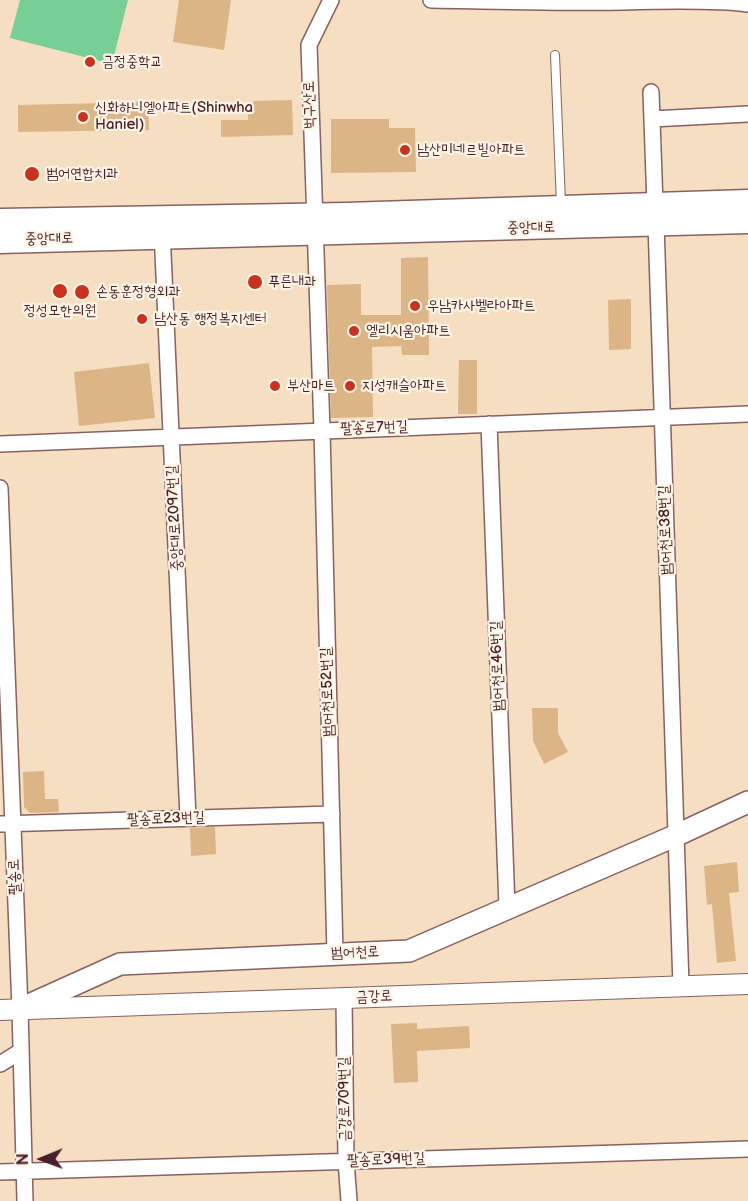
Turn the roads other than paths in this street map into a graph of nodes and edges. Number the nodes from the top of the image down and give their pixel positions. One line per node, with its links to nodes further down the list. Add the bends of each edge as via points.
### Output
1 (331, 0): 15 (street, 벅구산로, via 309,45)
2 (431, 0): 4 (street)
3 (707, 0): 4 (street); 5 (street)
4 (587, 1)
5 (748, 4)
6 (555, 56): 11 (lane, 중앙대로)
7 (651, 92): 9 (street)
8 (748, 114): 9 (street)
9 (652, 119): 12 (street)
10 (748, 202): 12 (main road, 중앙대로)
11 (561, 207): 12 (main road, 중앙대로); 15 (main road, 중앙대로)
12 (656, 215): 13 (main road, 중앙대로); 15 (main road, 중앙대로); 19 (street, 범어천로38번길)
13 (748, 220)
14 (0, 221): 16 (main road, 중앙대로)
15 (314, 224): 16 (main road, 중앙대로); 21 (street)
16 (162, 228): 17 (main road, 중앙대로); 22 (street, 중앙대로2097번길)
17 (0, 241)
18 (748, 414): 19 (street, 팔송로7번길)
19 (663, 417): 20 (street, 팔송로7번길); 31 (street, 범어천로38번길)
20 (489, 424): 21 (street, 팔송로7번길); 32 (street, 범어천로46번길)
21 (322, 430): 22 (street, 팔송로7번길); 28 (street, 범어천로52번길)
22 (171, 437): 23 (street, 팔송로7번길); 29 (street, 중앙대로2097번길)
23 (0, 444)
24 (0, 488): 25 (street, 팔송로)
25 (1, 528): 26 (street, 팔송로)
26 (4, 678): 30 (street, 팔송로)
27 (748, 802): 31 (main road, 범어천로)
28 (332, 814): 29 (street, 팔송로23번길); 33 (street, 범어천로52번길)
29 (188, 818): 30 (street, 팔송로23번길)
30 (7, 824): 37 (street, 팔송로)
31 (677, 835): 32 (main road, 범어천로); 35 (street)
32 (507, 907): 33 (main road, 범어천로, via 409,951)
33 (335, 953): 37 (main road, 범어천로, via 120,963)
34 (748, 984): 35 (street, 금강로)
35 (681, 986): 36 (street, 금강로)
36 (344, 998): 37 (street, 금강로); 41 (street, 금강로709번길)
37 (10, 1010): 38 (street, 팔송로)
38 (21, 1051): 39 (street); 42 (street, 팔송로)
39 (0, 1064)
40 (748, 1149): 41 (street, 팔송로39번길)
41 (346, 1161): 42 (street, 팔송로39번길); 45 (street, 금강로709번길)
42 (25, 1171): 43 (street, 팔송로39번길); 44 (street, 팔송로)
43 (0, 1172)
44 (25, 1201)
45 (349, 1201)

